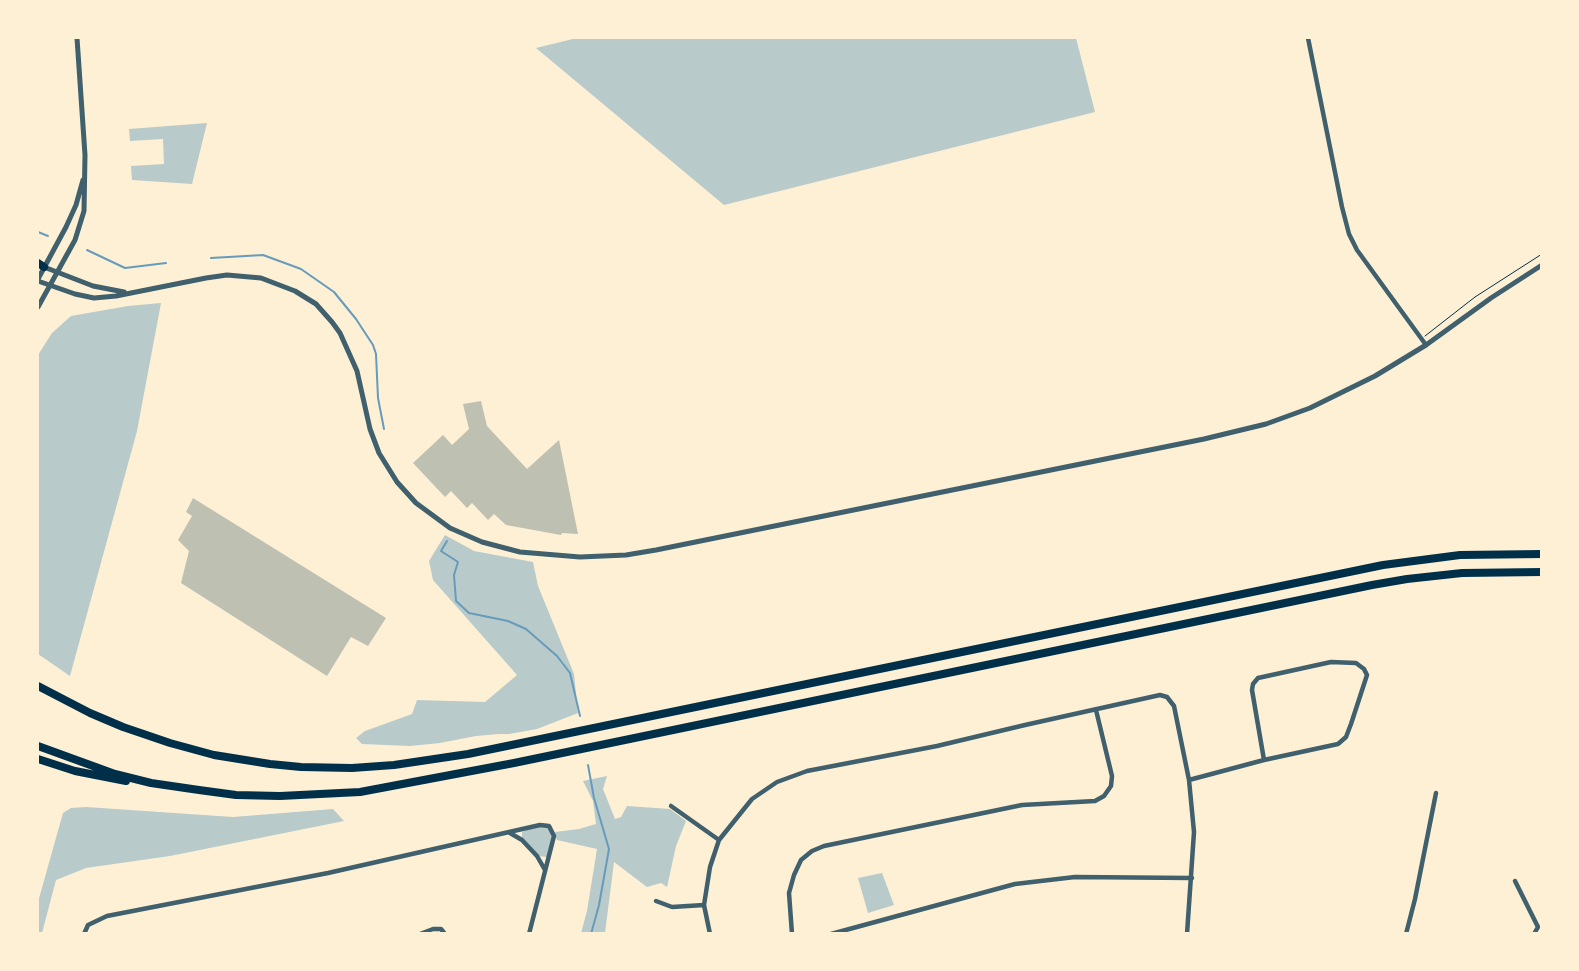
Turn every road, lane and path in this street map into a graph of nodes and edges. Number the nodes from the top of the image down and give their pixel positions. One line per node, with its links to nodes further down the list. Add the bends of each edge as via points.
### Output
1 (77, 38): 3 (street)
2 (1308, 38): 13 (street, via 1349,234 1357,250)
3 (85, 170): 5 (street, via 76,205); 7 (street, via 83,219)
4 (1542, 254): 12 (path, via 1475,297)
5 (41, 265): 7 (street); 8 (street)
6 (1542, 266): 13 (street)
7 (57, 272): 9 (street); 10 (street, via 98,288)
8 (38, 280): 9 (street)
9 (50, 286): 10 (street, via 94,298); 11 (street)
10 (130, 292): 13 (street, via 235,275 267,280 302,295 316,304 343,339 356,371 379,453 397,482 416,503 450,528 482,542 520,552 574,557 656,550 1245,430 1298,413 1338,395)
11 (38, 306)
12 (1430, 332)
13 (1426, 345)
14 (1542, 554): 16 (highway, via 1460,555 1383,565 468,754 406,764 321,768 239,759 170,743 128,729)
15 (1542, 572): 22 (highway, via 1450,574 1372,584 514,763 370,790 309,796 254,796)
16 (38, 686)
17 (1096, 710): 21 (street, via 1160,695 1167,698 1174,706); 26 (street, via 807,771 777,782 752,799); 37 (street, via 1112,776 1111,786 1104,796 1095,801 1022,805 812,851 801,860 789,893)
18 (38, 746): 22 (highway, via 116,774)
19 (41, 760): 22 (highway, via 75,771)
20 (1264, 760): 20 (street, via 1338,744 1346,737 1367,675 1364,669 1356,663 1332,662 1258,678 1252,690); 21 (street)
21 (1189, 780): 28 (street, via 1194,832)
22 (165, 785)
23 (1436, 793): 40 (street)
24 (671, 806): 26 (street)
25 (510, 832): 27 (street, via 537,856); 27 (street, via 549,826 554,836); 32 (street, via 328,873 107,916 88,925)
26 (719, 840): 31 (street, via 710,867)
27 (545, 870): 35 (street)
28 (1192, 878): 38 (street, via 1075,877 1015,884); 39 (street)
29 (1515, 881): 41 (street, via 1538,926)
30 (656, 901): 31 (street, via 672,907)
31 (704, 905): 36 (street)
32 (84, 934)
33 (420, 934): 34 (street, via 433,929 441,929)
34 (445, 934)
35 (529, 934)
36 (710, 934)
37 (792, 934)
38 (831, 934)
39 (1188, 934)
40 (1406, 934)
41 (1534, 934)

